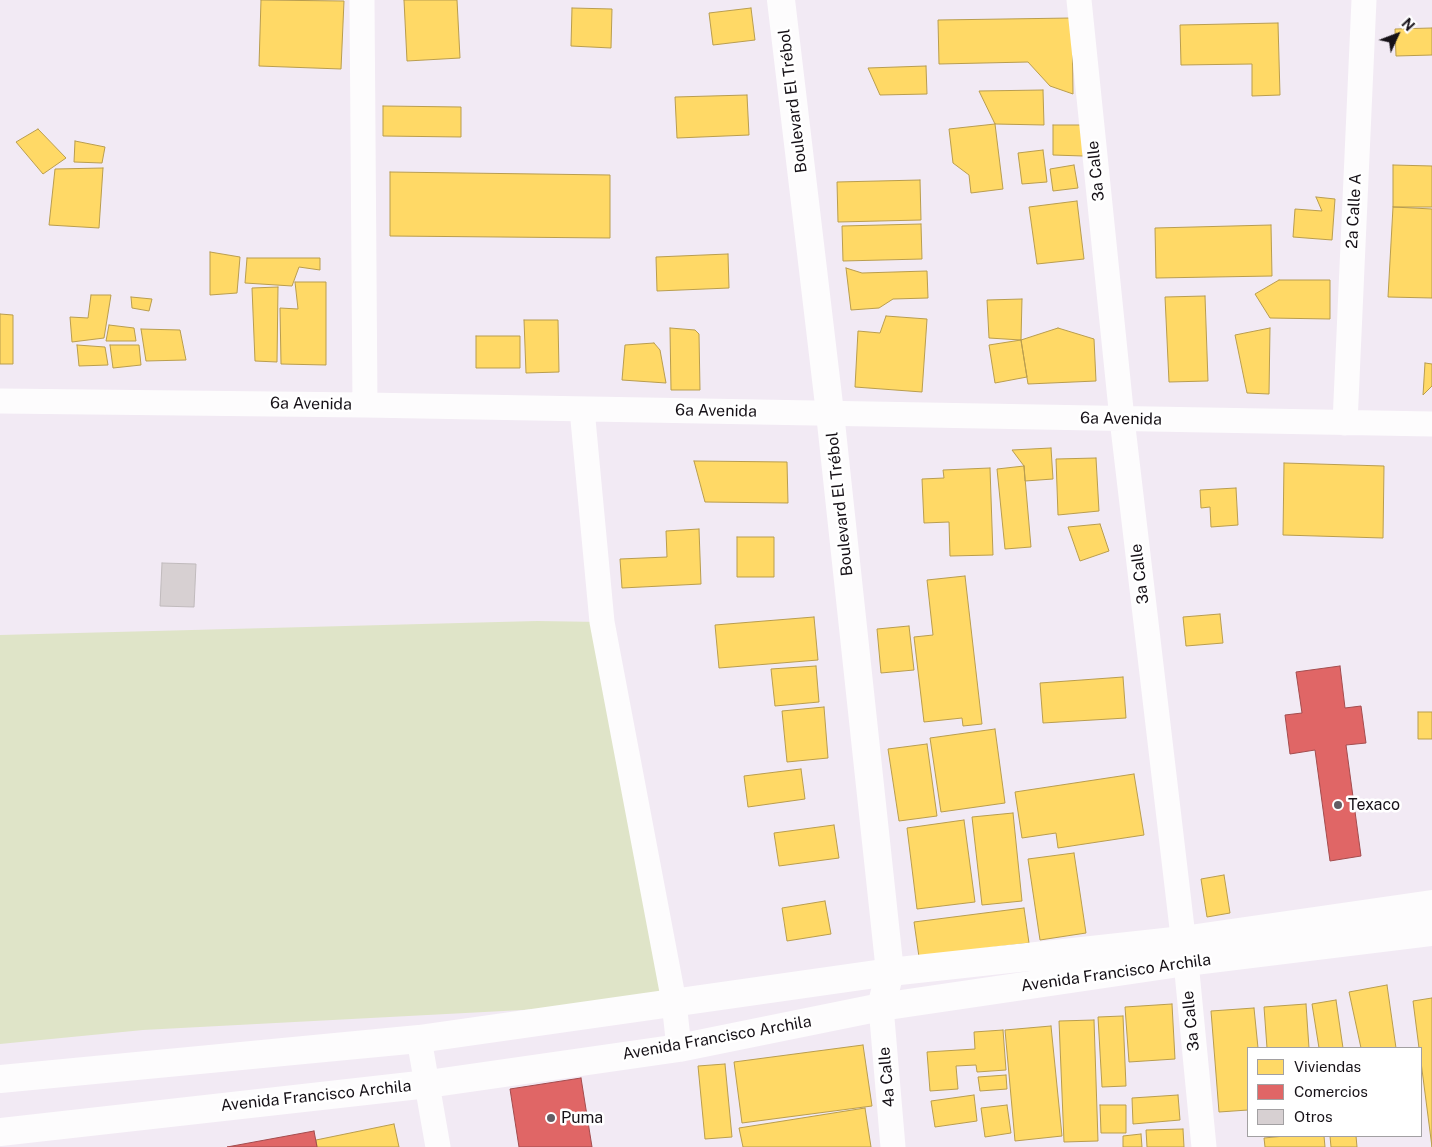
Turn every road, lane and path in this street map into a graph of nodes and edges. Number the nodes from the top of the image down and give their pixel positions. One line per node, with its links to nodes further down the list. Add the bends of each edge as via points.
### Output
1 (362, 0): 6 (street)
2 (781, 0): 8 (main road, Boulevard El Trébol)
3 (1079, 0): 9 (street, 3a Calle)
4 (1364, 0): 10 (street, 2a Calle A)
5 (0, 400): 6 (street, 6a Avenida)
6 (365, 405): 7 (street, 6a Avenida)
7 (582, 409): 8 (street, 6a Avenida); 16 (street, via 602,622)
8 (830, 413): 9 (street, 6a Avenida); 15 (main road, Boulevard El Trébol)
9 (1122, 419): 10 (street, 6a Avenida); 14 (street, 3a Calle)
10 (1345, 423): 11 (street, 6a Avenida)
11 (1432, 424)
12 (1432, 904): 14 (main road, Avenida Francisco Archila)
13 (1432, 932): 14 (main road, Avenida Francisco Archila)
14 (1184, 951): 15 (main road, Avenida Francisco Archila); 17 (main road, Avenida Francisco Archila); 25 (street, 3a Calle)
15 (890, 972): 16 (main road, Avenida Francisco Archila); 17 (main road, Boulevard El Trébol)
16 (674, 1002): 18 (main road, Avenida Francisco Archila); 19 (street)
17 (881, 1007): 19 (main road, Avenida Francisco Archila); 24 (street, 4a Calle)
18 (419, 1039): 20 (main road, Avenida Francisco Archila); 21 (street)
19 (679, 1048): 21 (main road, Avenida Francisco Archila)
20 (0, 1079)
21 (428, 1084): 22 (main road, Avenida Francisco Archila); 23 (street)
22 (0, 1132)
23 (438, 1147)
24 (893, 1147)
25 (1204, 1147)

